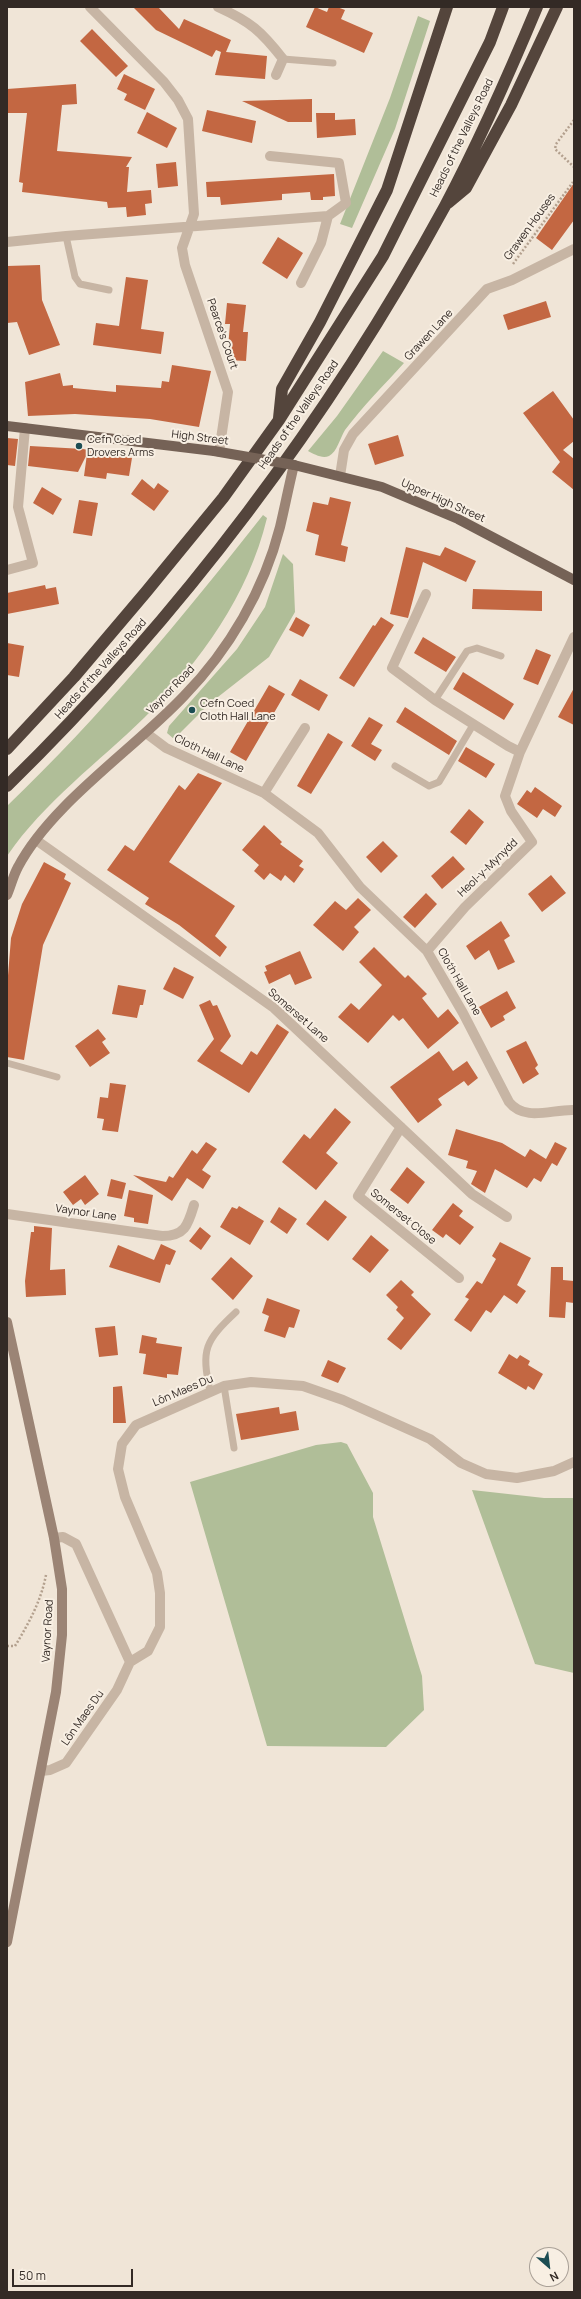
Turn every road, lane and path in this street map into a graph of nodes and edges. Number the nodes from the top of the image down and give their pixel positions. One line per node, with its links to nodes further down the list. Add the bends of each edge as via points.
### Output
1 (90, 7): 16 (street, Pearce's Court, via 164,82 188,119 194,214)
2 (218, 7): 7 (street, via 239,17 263,34)
3 (447, 7): 23 (highway, via 387,190 320,322 282,389)
4 (503, 7): 23 (highway, Heads of the Valleys Road, via 490,42 383,256)
5 (537, 7): 14 (highway, Heads of the Valleys Road, via 497,98)
6 (557, 7): 14 (highway, via 511,105 466,188)
7 (283, 60): 8 (lane); 9 (street)
8 (333, 63)
9 (276, 75)
10 (574, 120): 12 (path, via 555,149)
11 (270, 156): 15 (street, via 339,163 346,203)
12 (574, 167)
13 (573, 182): 21 (path, Grawen Houses)
14 (445, 205): 41 (highway, Heads of the Valleys Road, via 349,366 247,512 188,590 120,670)
15 (328, 216): 16 (street); 20 (street, via 321,243)
16 (191, 227): 17 (street); 26 (street, Pearce's Court, via 182,248 185,265 228,392)
17 (66, 236): 18 (street); 22 (lane, via 75,277 80,284)
18 (7, 242)
19 (574, 250): 21 (street, Grawen Lane)
20 (301, 283)
21 (501, 283): 28 (street, Grawen Lane, via 487,290 353,434 344,450)
22 (109, 290)
23 (279, 420): 38 (highway, Heads of the Valleys Road, via 223,498 146,592 74,677)
24 (7, 426): 25 (main road, High Street)
25 (25, 428): 26 (main road, High Street); 29 (street, via 18,507 33,563)
26 (216, 451): 27 (main road, High Street, bridge)
27 (294, 467): 28 (main road, Upper High Street); 37 (street, Vaynor Road, via 280,528 270,558 260,584 235,631 185,696)
28 (340, 476): 30 (main road, Upper High Street, via 382,487 458,519)
29 (7, 570)
30 (574, 580)
31 (426, 594): 34 (street, via 392,668)
32 (574, 637): 39 (street, Heol-y-Mynydd)
33 (501, 656): 34 (lane, via 477,648 468,651)
34 (435, 700): 35 (street)
35 (473, 725): 39 (street); 40 (lane, via 439,782 434,786 429,786)
36 (305, 728): 42 (street)
37 (146, 733): 42 (street, Cloth Hall Lane, via 166,748); 43 (street, Vaynor Road, via 66,807)
38 (7, 749)
39 (520, 752): 45 (street, Heol-y-Mynydd, via 505,796 532,842 465,907)
40 (395, 766)
41 (7, 786)
42 (264, 793): 45 (street, Cloth Hall Lane, via 318,833 360,887)
43 (36, 840): 44 (street, Vaynor Road, via 18,867); 49 (street, Somerset Lane, via 274,1008)
44 (7, 895)
45 (427, 951): 48 (street, Cloth Hall Lane, via 516,1111 525,1113)
46 (7, 1063): 47 (lane)
47 (58, 1077)
48 (574, 1110)
49 (401, 1127): 52 (street, Somerset Lane, via 472,1194); 53 (street, Somerset Close, via 358,1196)
50 (194, 1206): 51 (street, Vaynor Lane, via 187,1227 174,1236)
51 (7, 1214)
52 (507, 1217)
53 (459, 1278)
54 (236, 1312): 57 (lane, via 218,1329 206,1348 205,1369)
55 (7, 1322): 60 (street, Vaynor Road)
56 (224, 1386): 57 (street, Lôn Maes Du); 58 (lane); 59 (street, Lôn Maes Du, via 251,1382 303,1386 343,1400 430,1439 461,1463 486,1474 517,1478 554,1471)
57 (210, 1391): 63 (street, Lôn Maes Du, via 136,1425 122,1444 118,1469 125,1497 156,1573 160,1594 160,1627 148,1650)
58 (234, 1448)
59 (574, 1462)
60 (54, 1538): 63 (street, via 63,1537 76,1544); 64 (street, Vaynor Road, via 62,1589 62,1635 56,1692)
61 (46, 1572): 62 (path, via 42,1595 28,1624 15,1646)
62 (7, 1646)
63 (130, 1662): 64 (street, Lôn Maes Du, via 117,1690 66,1763)
64 (41, 1771): 65 (street, Vaynor Road)
65 (7, 1942)

